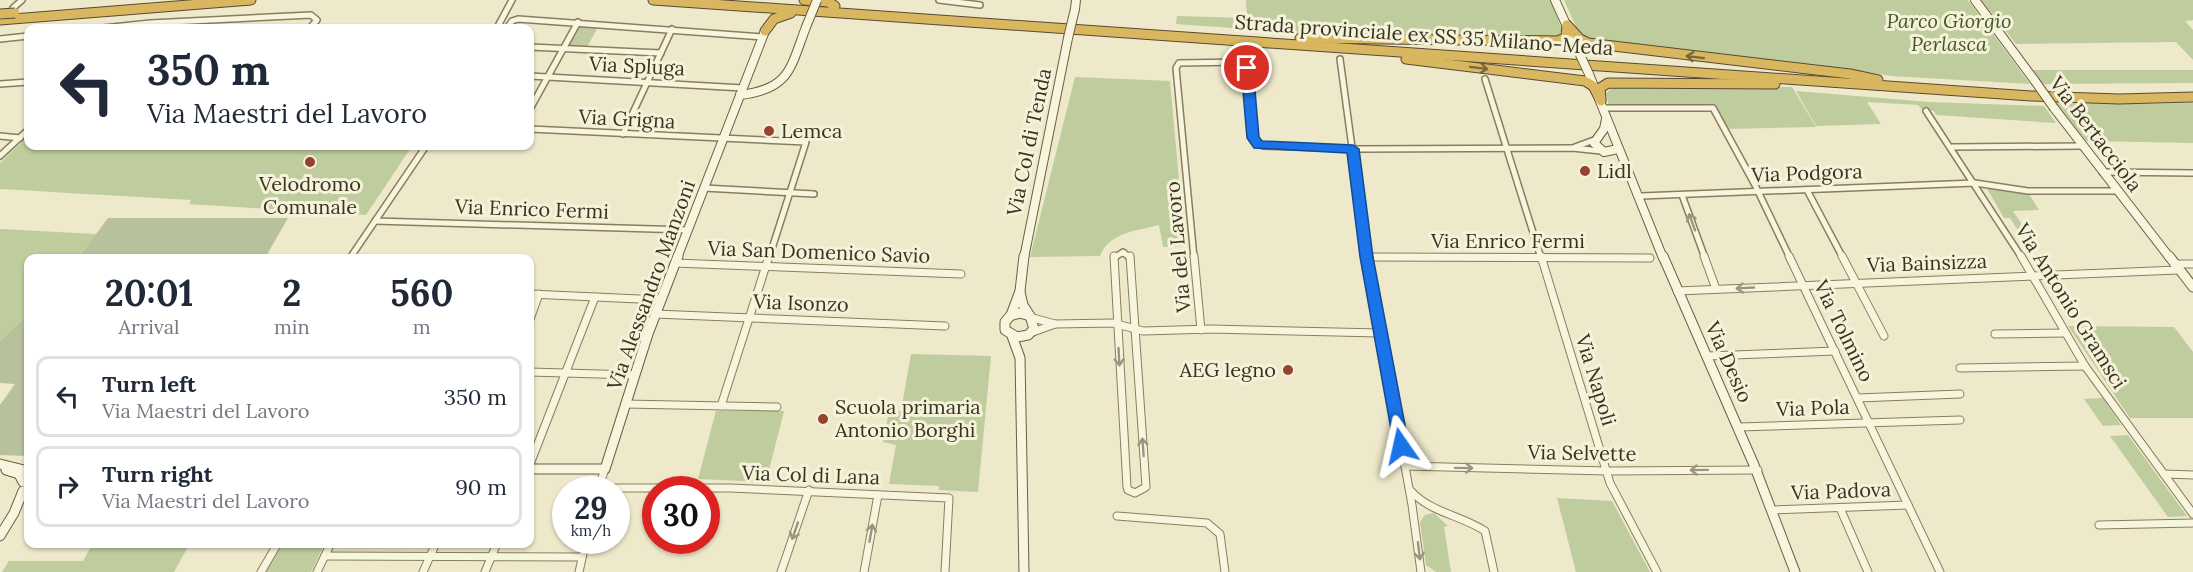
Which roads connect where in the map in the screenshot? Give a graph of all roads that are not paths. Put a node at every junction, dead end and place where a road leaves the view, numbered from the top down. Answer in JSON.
{"nodes":[{"id":1,"x":22,"y":0,"type":"edge"},
{"id":2,"x":179,"y":0,"type":"edge"},
{"id":3,"x":251,"y":0,"type":"edge"},
{"id":4,"x":653,"y":0,"type":"edge"},
{"id":5,"x":748,"y":0,"type":"edge"},
{"id":6,"x":804,"y":0,"type":"edge"},
{"id":7,"x":817,"y":0,"type":"edge"},
{"id":8,"x":939,"y":0,"type":"edge"},
{"id":9,"x":1076,"y":0,"type":"edge"},
{"id":10,"x":1555,"y":0,"type":"edge"},
{"id":11,"x":1975,"y":0,"type":"edge"},
{"id":12,"x":511,"y":1,"type":"edge"},
{"id":13,"x":723,"y":4,"type":"junction"},
{"id":14,"x":980,"y":5,"type":"dead end"},
{"id":15,"x":838,"y":9,"type":"junction"},
{"id":16,"x":14,"y":10,"type":"junction"},
{"id":17,"x":2,"y":20,"type":"edge"},
{"id":18,"x":578,"y":22,"type":"junction"},
{"id":19,"x":150,"y":23,"type":"joint"},
{"id":20,"x":141,"y":24,"type":"edge"},
{"id":21,"x":314,"y":24,"type":"edge"},
{"id":22,"x":499,"y":24,"type":"edge"},
{"id":23,"x":510,"y":24,"type":"edge"},
{"id":24,"x":1567,"y":25,"type":"junction"},
{"id":25,"x":806,"y":27,"type":"joint"},
{"id":26,"x":672,"y":29,"type":"junction"},
{"id":27,"x":765,"y":32,"type":"junction"},
{"id":28,"x":24,"y":36,"type":"edge"},
{"id":29,"x":1296,"y":38,"type":"junction"},
{"id":30,"x":0,"y":39,"type":"edge"},
{"id":31,"x":1575,"y":44,"type":"joint"},
{"id":32,"x":1317,"y":46,"type":"junction"},
{"id":33,"x":534,"y":47,"type":"edge"},
{"id":34,"x":564,"y":49,"type":"junction"},
{"id":35,"x":661,"y":53,"type":"junction"},
{"id":36,"x":1340,"y":59,"type":"dead end"},
{"id":37,"x":534,"y":76,"type":"edge"},
{"id":38,"x":547,"y":77,"type":"junction"},
{"id":39,"x":1485,"y":79,"type":"dead end"},
{"id":40,"x":1878,"y":80,"type":"junction"},
{"id":41,"x":24,"y":82,"type":"edge"},
{"id":42,"x":648,"y":82,"type":"junction"},
{"id":43,"x":1829,"y":82,"type":"junction"},
{"id":44,"x":0,"y":84,"type":"edge"},
{"id":45,"x":776,"y":87,"type":"joint"},
{"id":46,"x":2193,"y":90,"type":"edge"},
{"id":47,"x":741,"y":91,"type":"junction"},
{"id":48,"x":2193,"y":97,"type":"edge"},
{"id":49,"x":534,"y":101,"type":"edge"},
{"id":50,"x":1602,"y":104,"type":"junction"},
{"id":51,"x":1926,"y":111,"type":"dead end"},
{"id":52,"x":1606,"y":118,"type":"junction"},
{"id":53,"x":534,"y":129,"type":"edge"},
{"id":54,"x":24,"y":134,"type":"edge"},
{"id":55,"x":623,"y":134,"type":"junction"},
{"id":56,"x":0,"y":136,"type":"edge"},
{"id":57,"x":20,"y":138,"type":"junction"},
{"id":58,"x":722,"y":139,"type":"junction"},
{"id":59,"x":1596,"y":139,"type":"junction"},
{"id":60,"x":1614,"y":140,"type":"junction"},
{"id":61,"x":2082,"y":146,"type":"junction"},
{"id":62,"x":1952,"y":147,"type":"junction"},
{"id":63,"x":1572,"y":148,"type":"junction"},
{"id":64,"x":1353,"y":149,"type":"junction"},
{"id":65,"x":1617,"y":149,"type":"junction"},
{"id":66,"x":423,"y":150,"type":"edge"},
{"id":67,"x":1508,"y":150,"type":"junction"},
{"id":68,"x":1604,"y":152,"type":"junction"},
{"id":69,"x":0,"y":156,"type":"edge"},
{"id":70,"x":1628,"y":168,"type":"junction"},
{"id":71,"x":2102,"y":172,"type":"junction"},
{"id":72,"x":2193,"y":173,"type":"edge"},
{"id":73,"x":1975,"y":183,"type":"junction"},
{"id":74,"x":704,"y":188,"type":"junction"},
{"id":75,"x":1807,"y":190,"type":"junction"},
{"id":76,"x":1758,"y":191,"type":"junction"},
{"id":77,"x":2117,"y":191,"type":"junction"},
{"id":78,"x":790,"y":192,"type":"junction"},
{"id":79,"x":814,"y":194,"type":"dead end"},
{"id":80,"x":1682,"y":195,"type":"junction"},
{"id":81,"x":1641,"y":196,"type":"junction"},
{"id":82,"x":375,"y":221,"type":"junction"},
{"id":83,"x":688,"y":230,"type":"junction"},
{"id":84,"x":353,"y":254,"type":"edge"},
{"id":85,"x":1367,"y":257,"type":"junction"},
{"id":86,"x":1650,"y":258,"type":"dead end"},
{"id":87,"x":1542,"y":259,"type":"junction"},
{"id":88,"x":675,"y":263,"type":"junction"},
{"id":89,"x":2193,"y":264,"type":"edge"},
{"id":90,"x":766,"y":267,"type":"junction"},
{"id":91,"x":2176,"y":267,"type":"junction"},
{"id":92,"x":961,"y":274,"type":"dead end"},
{"id":93,"x":2031,"y":276,"type":"junction"},
{"id":94,"x":1856,"y":282,"type":"junction"},
{"id":95,"x":1803,"y":285,"type":"junction"},
{"id":96,"x":2193,"y":287,"type":"edge"},
{"id":97,"x":1716,"y":289,"type":"junction"},
{"id":98,"x":1020,"y":291,"type":"junction"},
{"id":99,"x":1677,"y":291,"type":"junction"},
{"id":100,"x":534,"y":294,"type":"edge"},
{"id":101,"x":539,"y":294,"type":"junction"},
{"id":102,"x":595,"y":297,"type":"junction"},
{"id":103,"x":661,"y":300,"type":"junction"},
{"id":104,"x":534,"y":308,"type":"edge"},
{"id":105,"x":655,"y":315,"type":"junction"},
{"id":106,"x":1011,"y":315,"type":"junction"},
{"id":107,"x":1032,"y":317,"type":"junction"},
{"id":108,"x":750,"y":318,"type":"junction"},
{"id":109,"x":1055,"y":324,"type":"junction"},
{"id":110,"x":1118,"y":324,"type":"junction"},
{"id":111,"x":945,"y":326,"type":"dead end"},
{"id":112,"x":1201,"y":330,"type":"junction"},
{"id":113,"x":1135,"y":331,"type":"junction"},
{"id":114,"x":1380,"y":333,"type":"junction"},
{"id":115,"x":2064,"y":333,"type":"junction"},
{"id":116,"x":1030,"y":334,"type":"junction"},
{"id":117,"x":1995,"y":334,"type":"dead end"},
{"id":118,"x":1012,"y":336,"type":"junction"},
{"id":119,"x":1884,"y":336,"type":"dead end"},
{"id":120,"x":1835,"y":351,"type":"junction"},
{"id":121,"x":1707,"y":356,"type":"junction"},
{"id":122,"x":1020,"y":358,"type":"junction"},
{"id":123,"x":2085,"y":366,"type":"junction"},
{"id":124,"x":1960,"y":368,"type":"dead end"},
{"id":125,"x":534,"y":372,"type":"edge"},
{"id":126,"x":566,"y":373,"type":"junction"},
{"id":127,"x":634,"y":375,"type":"junction"},
{"id":128,"x":1960,"y":394,"type":"dead end"},
{"id":129,"x":1858,"y":398,"type":"junction"},
{"id":130,"x":625,"y":404,"type":"junction"},
{"id":131,"x":721,"y":406,"type":"junction"},
{"id":132,"x":777,"y":407,"type":"dead end"},
{"id":133,"x":1960,"y":420,"type":"dead end"},
{"id":134,"x":1869,"y":423,"type":"junction"},
{"id":135,"x":1739,"y":427,"type":"junction"},
{"id":136,"x":534,"y":454,"type":"edge"},
{"id":137,"x":0,"y":464,"type":"edge"},
{"id":138,"x":1405,"y":466,"type":"junction"},
{"id":139,"x":0,"y":469,"type":"edge"},
{"id":140,"x":534,"y":469,"type":"edge"},
{"id":141,"x":605,"y":469,"type":"junction"},
{"id":142,"x":24,"y":470,"type":"edge"},
{"id":143,"x":1758,"y":470,"type":"junction"},
{"id":144,"x":1607,"y":471,"type":"junction"},
{"id":145,"x":2164,"y":474,"type":"junction"},
{"id":146,"x":2193,"y":474,"type":"edge"},
{"id":147,"x":603,"y":476,"type":"edge"},
{"id":148,"x":24,"y":485,"type":"edge"},
{"id":149,"x":630,"y":487,"type":"edge"},
{"id":150,"x":1409,"y":489,"type":"junction"},
{"id":151,"x":809,"y":490,"type":"junction"},
{"id":152,"x":24,"y":492,"type":"edge"},
{"id":153,"x":878,"y":495,"type":"junction"},
{"id":154,"x":1908,"y":505,"type":"junction"},
{"id":155,"x":1426,"y":506,"type":"junction"},
{"id":156,"x":1840,"y":508,"type":"junction"},
{"id":157,"x":1774,"y":510,"type":"junction"},
{"id":158,"x":2193,"y":514,"type":"edge"},
{"id":159,"x":1117,"y":516,"type":"dead end"},
{"id":160,"x":1414,"y":517,"type":"junction"},
{"id":161,"x":2193,"y":523,"type":"edge"},
{"id":162,"x":2099,"y":525,"type":"dead end"},
{"id":163,"x":0,"y":536,"type":"edge"},
{"id":164,"x":275,"y":548,"type":"edge"},
{"id":165,"x":329,"y":548,"type":"edge"},
{"id":166,"x":434,"y":548,"type":"edge"},
{"id":167,"x":494,"y":548,"type":"edge"},
{"id":168,"x":583,"y":554,"type":"edge"},
{"id":169,"x":430,"y":555,"type":"junction"},
{"id":170,"x":325,"y":556,"type":"junction"},
{"id":171,"x":491,"y":557,"type":"junction"},
{"id":172,"x":582,"y":557,"type":"junction"},
{"id":173,"x":261,"y":572,"type":"edge"},
{"id":174,"x":317,"y":572,"type":"edge"},
{"id":175,"x":423,"y":572,"type":"edge"},
{"id":176,"x":485,"y":572,"type":"edge"},
{"id":177,"x":579,"y":572,"type":"edge"},
{"id":178,"x":781,"y":572,"type":"edge"},
{"id":179,"x":864,"y":572,"type":"edge"},
{"id":180,"x":945,"y":572,"type":"edge"},
{"id":181,"x":1024,"y":572,"type":"edge"},
{"id":182,"x":1225,"y":572,"type":"edge"},
{"id":183,"x":1421,"y":572,"type":"edge"},
{"id":184,"x":1494,"y":572,"type":"edge"},
{"id":185,"x":1657,"y":572,"type":"edge"},
{"id":186,"x":1795,"y":572,"type":"edge"},
{"id":187,"x":1868,"y":572,"type":"edge"},
{"id":188,"x":1940,"y":572,"type":"edge"}],
"edges":[{"from":1,"to":16,"type":"street"},
{"from":2,"to":16,"type":"highway"},
{"from":3,"to":17,"type":"highway"},
{"from":4,"to":13,"type":"highway","name":"Strada provinciale ex SS 35 Milano-Meda"},
{"from":5,"to":15,"type":"highway","name":"Strada provinciale ex SS 35 Milano-Meda"},
{"from":6,"to":15,"type":"highway"},
{"from":7,"to":25,"type":"street","bridge":true},
{"from":8,"to":14,"type":"street"},
{"from":9,"to":98,"type":"street","name":"Via Col di Tenda","bridge":true},
{"from":10,"to":24,"type":"street"},
{"from":11,"to":61,"type":"street","name":"Via Bertacciola","bridge":true},
{"from":12,"to":22,"type":"street"},
{"from":13,"to":15,"type":"highway","name":"Strada provinciale ex SS 35 Milano-Meda"},
{"from":13,"to":27,"type":"highway"},
{"from":15,"to":27,"type":"highway"},
{"from":15,"to":29,"type":"highway","name":"Strada provinciale ex SS 35 Milano-Meda"},
{"from":15,"to":32,"type":"highway","name":"Strada provinciale ex SS 35 Milano-Meda"},
{"from":16,"to":17,"type":"highway","bridge":true},
{"from":18,"to":23,"type":"street"},
{"from":18,"to":26,"type":"street"},
{"from":18,"to":34,"type":"street"},
{"from":19,"to":20,"type":"street"},
{"from":19,"to":21,"type":"street"},
{"from":24,"to":29,"type":"highway"},
{"from":24,"to":31,"type":"main road"},
{"from":40,"to":24,"type":"highway","one_way":true},
{"from":25,"to":45,"type":"main road"},
{"from":26,"to":27,"type":"street"},
{"from":26,"to":35,"type":"street"},
{"from":27,"to":47,"type":"street","name":"Via Alessandro Manzoni"},
{"from":28,"to":30,"type":"street"},
{"from":29,"to":40,"type":"highway","name":"Strada provinciale ex SS 35 Milano-Meda"},
{"from":31,"to":50,"type":"street","bridge":true},
{"from":32,"to":43,"type":"highway","name":"Strada provinciale ex SS 35 Milano-Meda"},
{"from":32,"to":50,"type":"highway","one_way":true},
{"from":33,"to":34,"type":"street"},
{"from":34,"to":35,"type":"street"},
{"from":34,"to":38,"type":"street"},
{"from":35,"to":42,"type":"street"},
{"from":36,"to":64,"type":"street"},
{"from":37,"to":38,"type":"street","name":"Via Spluga"},
{"from":38,"to":42,"type":"street","name":"Via Spluga"},
{"from":38,"to":49,"type":"street"},
{"from":39,"to":67,"type":"street","name":"Via Napoli"},
{"from":40,"to":46,"type":"highway","name":"Strada provinciale ex SS 35 Milano-Meda"},
{"from":41,"to":44,"type":"street"},
{"from":42,"to":47,"type":"street","name":"Via Spluga"},
{"from":42,"to":55,"type":"street"},
{"from":43,"to":48,"type":"highway","name":"Strada provinciale ex SS 35 Milano-Meda"},
{"from":43,"to":50,"type":"highway"},
{"from":45,"to":47,"type":"street"},
{"from":47,"to":58,"type":"street","name":"Via Alessandro Manzoni"},
{"from":50,"to":52,"type":"street"},
{"from":50,"to":76,"type":"street","name":"Via Tolmino"},
{"from":51,"to":62,"type":"street","name":"Via Antonio Gramsci"},
{"from":52,"to":59,"type":"street"},
{"from":52,"to":60,"type":"street"},
{"from":53,"to":55,"type":"street","name":"Via Grigna"},
{"from":54,"to":57,"type":"street"},
{"from":55,"to":58,"type":"street","name":"Via Grigna"},
{"from":56,"to":57,"type":"street"},
{"from":57,"to":69,"type":"street"},
{"from":58,"to":74,"type":"street","name":"Via Alessandro Manzoni"},
{"from":58,"to":78,"type":"street","name":"Via Grigna"},
{"from":59,"to":60,"type":"street"},
{"from":59,"to":63,"type":"street"},
{"from":59,"to":68,"type":"street","name":"Via Desio"},
{"from":60,"to":65,"type":"main road"},
{"from":61,"to":62,"type":"street"},
{"from":61,"to":71,"type":"street","name":"Via Bertacciola"},
{"from":62,"to":73,"type":"street","name":"Via Antonio Gramsci"},
{"from":63,"to":67,"type":"street"},
{"from":63,"to":68,"type":"street"},
{"from":64,"to":67,"type":"street"},
{"from":64,"to":85,"type":"street"},
{"from":64,"to":112,"type":"street","name":"Via del Lavoro"},
{"from":65,"to":68,"type":"street"},
{"from":65,"to":70,"type":"street","name":"Via Desio"},
{"from":66,"to":82,"type":"street"},
{"from":67,"to":87,"type":"street","name":"Via Napoli"},
{"from":68,"to":70,"type":"street","name":"Via Desio"},
{"from":70,"to":81,"type":"street","name":"Via Desio"},
{"from":71,"to":72,"type":"street"},
{"from":71,"to":77,"type":"street","name":"Via Bertacciola"},
{"from":73,"to":75,"type":"street","name":"Via Podgora"},
{"from":73,"to":77,"type":"street","name":"Via Podgora"},
{"from":73,"to":93,"type":"street","name":"Via Antonio Gramsci"},
{"from":74,"to":78,"type":"street"},
{"from":74,"to":83,"type":"street","name":"Via Alessandro Manzoni"},
{"from":75,"to":76,"type":"street","name":"Via Podgora"},
{"from":75,"to":94,"type":"street"},
{"from":76,"to":80,"type":"street","name":"Via Podgora"},
{"from":76,"to":95,"type":"street","name":"Via Tolmino"},
{"from":77,"to":91,"type":"street","name":"Via Bertacciola"},
{"from":78,"to":79,"type":"street"},
{"from":78,"to":90,"type":"street"},
{"from":80,"to":81,"type":"street","name":"Via Podgora"},
{"from":97,"to":80,"type":"street","one_way":true},
{"from":81,"to":99,"type":"street","name":"Via Desio"},
{"from":82,"to":83,"type":"street","name":"Via Enrico Fermi"},
{"from":82,"to":84,"type":"street"},
{"from":83,"to":88,"type":"street","name":"Via Alessandro Manzoni"},
{"from":85,"to":87,"type":"street","name":"Via Enrico Fermi"},
{"from":85,"to":114,"type":"street"},
{"from":86,"to":87,"type":"street","name":"Via Enrico Fermi"},
{"from":87,"to":144,"type":"street","name":"Via Napoli"},
{"from":88,"to":90,"type":"street","name":"Via San Domenico Savio"},
{"from":88,"to":103,"type":"street","name":"Via Alessandro Manzoni"},
{"from":89,"to":91,"type":"street","name":"Via Bainsizza"},
{"from":90,"to":92,"type":"street","name":"Via San Domenico Savio"},
{"from":90,"to":108,"type":"street"},
{"from":91,"to":93,"type":"street","name":"Via Bainsizza"},
{"from":91,"to":96,"type":"street","name":"Via Bertacciola"},
{"from":93,"to":94,"type":"street","name":"Via Bainsizza"},
{"from":93,"to":115,"type":"street","name":"Via Antonio Gramsci"},
{"from":94,"to":95,"type":"street","name":"Via Bainsizza"},
{"from":94,"to":119,"type":"street"},
{"from":95,"to":97,"type":"street","name":"Via Bainsizza","one_way":true},
{"from":95,"to":120,"type":"street","name":"Via Tolmino"},
{"from":97,"to":99,"type":"street","name":"Via Bainsizza"},
{"from":98,"to":106,"type":"street","name":"Via Col di Tenda"},
{"from":98,"to":107,"type":"street"},
{"from":99,"to":121,"type":"street","name":"Via Desio"},
{"from":100,"to":101,"type":"street"},
{"from":101,"to":102,"type":"street"},
{"from":101,"to":104,"type":"street"},
{"from":102,"to":103,"type":"street"},
{"from":102,"to":126,"type":"street"},
{"from":103,"to":105,"type":"street","name":"Via Alessandro Manzoni"},
{"from":105,"to":108,"type":"street","name":"Via Isonzo"},
{"from":105,"to":127,"type":"street","name":"Via Alessandro Manzoni"},
{"from":106,"to":107,"type":"street"},
{"from":106,"to":118,"type":"street","name":"Via Col di Tenda"},
{"from":107,"to":109,"type":"street"},
{"from":107,"to":116,"type":"street","name":"Via Col di Tenda"},
{"from":108,"to":111,"type":"street","name":"Via Isonzo"},
{"from":108,"to":131,"type":"street"},
{"from":109,"to":110,"type":"street"},
{"from":109,"to":116,"type":"street"},
{"from":110,"to":113,"type":"street"},
{"from":110,"to":113,"type":"street"},
{"from":110,"to":113,"type":"street","one_way":true},
{"from":112,"to":113,"type":"street"},
{"from":112,"to":114,"type":"street","name":"Via del Lavoro"},
{"from":114,"to":138,"type":"street"},
{"from":115,"to":117,"type":"street"},
{"from":115,"to":123,"type":"street","name":"Via Antonio Gramsci"},
{"from":116,"to":118,"type":"street"},
{"from":116,"to":122,"type":"street","name":"Via Col di Tenda"},
{"from":118,"to":122,"type":"street","name":"Via Col di Tenda"},
{"from":120,"to":121,"type":"street"},
{"from":120,"to":129,"type":"street","name":"Via Tolmino"},
{"from":121,"to":135,"type":"street","name":"Via Desio"},
{"from":122,"to":181,"type":"street","name":"Via Col di Tenda"},
{"from":123,"to":124,"type":"street"},
{"from":123,"to":145,"type":"street","name":"Via Antonio Gramsci"},
{"from":125,"to":126,"type":"street"},
{"from":126,"to":127,"type":"street"},
{"from":126,"to":136,"type":"street"},
{"from":127,"to":130,"type":"street","name":"Via Alessandro Manzoni"},
{"from":128,"to":129,"type":"street"},
{"from":129,"to":134,"type":"street","name":"Via Tolmino"},
{"from":130,"to":131,"type":"street"},
{"from":130,"to":141,"type":"street","name":"Via Alessandro Manzoni"},
{"from":131,"to":132,"type":"street"},
{"from":133,"to":134,"type":"street","name":"Via Pola"},
{"from":134,"to":135,"type":"street","name":"Via Pola"},
{"from":134,"to":154,"type":"street","name":"Via Tolmino"},
{"from":135,"to":143,"type":"street","name":"Via Desio"},
{"from":137,"to":142,"type":"street"},
{"from":138,"to":144,"type":"street","name":"Via Selvette","one_way":true},
{"from":138,"to":150,"type":"street"},
{"from":139,"to":148,"type":"street"},
{"from":140,"to":141,"type":"street"},
{"from":141,"to":147,"type":"street","name":"Via Alessandro Manzoni"},
{"from":143,"to":144,"type":"street","name":"Via Selvette","one_way":true},
{"from":143,"to":157,"type":"street","name":"Via Desio"},
{"from":144,"to":185,"type":"street","name":"Via Napoli"},
{"from":145,"to":146,"type":"street"},
{"from":145,"to":158,"type":"street","name":"Via Antonio Gramsci"},
{"from":149,"to":151,"type":"street","name":"Via Col di Lana"},
{"from":150,"to":155,"type":"street"},
{"from":150,"to":160,"type":"street"},
{"from":151,"to":153,"type":"street","name":"Via Col di Lana"},
{"from":151,"to":178,"type":"street","one_way":true},
{"from":152,"to":163,"type":"street"},
{"from":179,"to":153,"type":"street","one_way":true},
{"from":153,"to":180,"type":"street","name":"Via Col di Lana"},
{"from":154,"to":156,"type":"street","name":"Via Padova"},
{"from":154,"to":188,"type":"street","name":"Via Tolmino"},
{"from":155,"to":160,"type":"street"},
{"from":155,"to":184,"type":"street"},
{"from":156,"to":157,"type":"street","name":"Via Padova"},
{"from":156,"to":187,"type":"street"},
{"from":157,"to":186,"type":"street","name":"Via Desio"},
{"from":159,"to":182,"type":"street"},
{"from":160,"to":183,"type":"street","one_way":true},
{"from":161,"to":162,"type":"street"},
{"from":164,"to":173,"type":"street"},
{"from":165,"to":170,"type":"street"},
{"from":166,"to":169,"type":"street"},
{"from":167,"to":171,"type":"street"},
{"from":168,"to":172,"type":"street"},
{"from":169,"to":170,"type":"street"},
{"from":169,"to":171,"type":"street"},
{"from":169,"to":175,"type":"street"},
{"from":170,"to":174,"type":"street"},
{"from":171,"to":172,"type":"street"},
{"from":171,"to":176,"type":"street"},
{"from":172,"to":177,"type":"street"}]}
